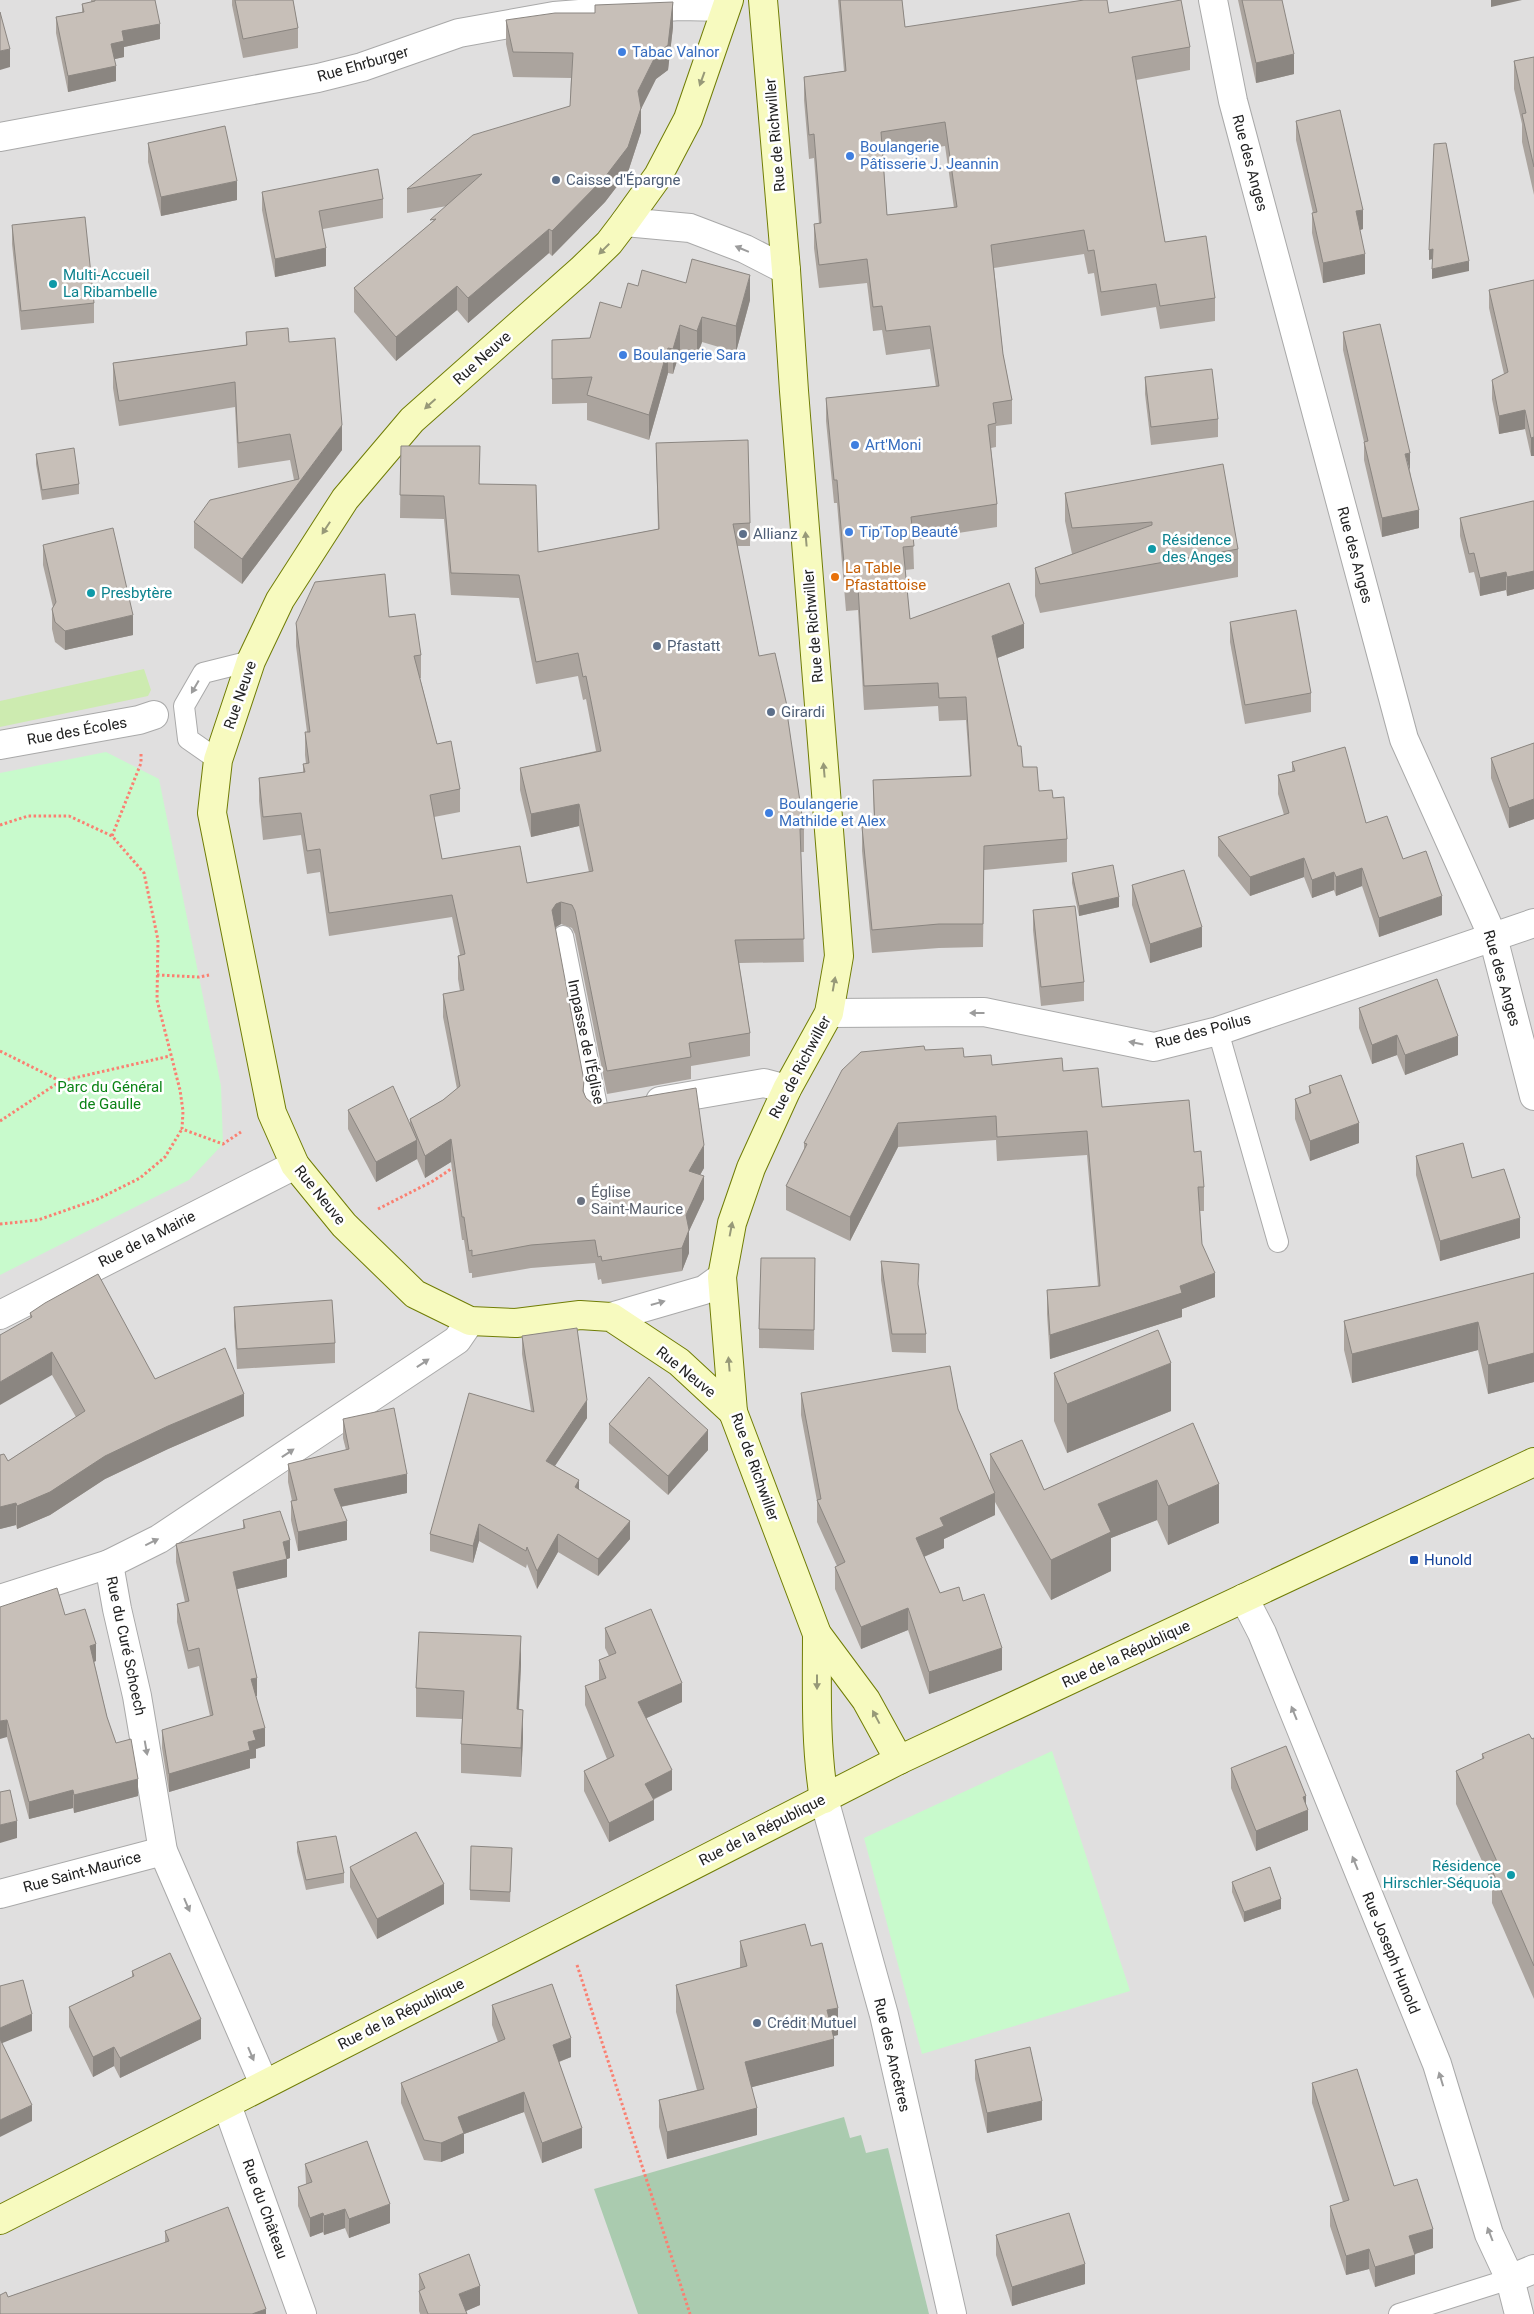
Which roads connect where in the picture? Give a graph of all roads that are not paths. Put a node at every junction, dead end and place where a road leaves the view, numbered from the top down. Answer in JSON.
{"nodes":[{"id":1,"x":763,"y":0,"type":"edge"},
{"id":2,"x":1213,"y":0,"type":"edge"},
{"id":3,"x":728,"y":4,"type":"edge"},
{"id":4,"x":0,"y":137,"type":"edge"},
{"id":5,"x":625,"y":222,"type":"junction"},
{"id":6,"x":786,"y":270,"type":"junction"},
{"id":7,"x":251,"y":662,"type":"junction"},
{"id":8,"x":147,"y":718,"type":"road end"},
{"id":9,"x":0,"y":745,"type":"edge"},
{"id":10,"x":218,"y":760,"type":"junction"},
{"id":11,"x":1534,"y":923,"type":"edge"},
{"id":12,"x":563,"y":936,"type":"dead end"},
{"id":13,"x":1493,"y":937,"type":"junction"},
{"id":14,"x":830,"y":1013,"type":"junction"},
{"id":15,"x":1218,"y":1030,"type":"junction"},
{"id":16,"x":786,"y":1089,"type":"junction"},
{"id":17,"x":1534,"y":1096,"type":"edge"},
{"id":18,"x":598,"y":1111,"type":"joint"},
{"id":19,"x":295,"y":1165,"type":"junction"},
{"id":20,"x":1278,"y":1242,"type":"dead end"},
{"id":21,"x":722,"y":1277,"type":"junction"},
{"id":22,"x":0,"y":1315,"type":"edge"},
{"id":23,"x":611,"y":1316,"type":"junction"},
{"id":24,"x":470,"y":1320,"type":"junction"},
{"id":25,"x":733,"y":1412,"type":"junction"},
{"id":26,"x":1534,"y":1462,"type":"edge"},
{"id":27,"x":108,"y":1564,"type":"junction"},
{"id":28,"x":1244,"y":1598,"type":"junction"},
{"id":29,"x":0,"y":1599,"type":"edge"},
{"id":30,"x":817,"y":1634,"type":"junction"},
{"id":31,"x":899,"y":1760,"type":"junction"},
{"id":32,"x":824,"y":1799,"type":"junction"},
{"id":33,"x":163,"y":1851,"type":"junction"},
{"id":34,"x":0,"y":1894,"type":"edge"},
{"id":35,"x":264,"y":2084,"type":"junction"},
{"id":36,"x":227,"y":2105,"type":"junction"},
{"id":37,"x":0,"y":2220,"type":"edge"},
{"id":38,"x":1522,"y":2274,"type":"edge"},
{"id":39,"x":302,"y":2314,"type":"edge"},
{"id":40,"x":952,"y":2314,"type":"edge"},
{"id":41,"x":1399,"y":2314,"type":"edge"},
{"id":42,"x":1519,"y":2314,"type":"edge"}],
"edges":[{"from":1,"to":6,"type":"main road","name":"Rue de Richwiller"},
{"from":2,"to":13,"type":"street","name":"Rue des Anges"},
{"from":3,"to":4,"type":"street","name":"Rue Ehrburger"},
{"from":3,"to":5,"type":"main road","name":"Rue Neuve","one_way":true},
{"from":6,"to":5,"type":"street","one_way":true},
{"from":5,"to":7,"type":"main road","name":"Rue Neuve","one_way":true},
{"from":14,"to":6,"type":"main road","name":"Rue de Richwiller","one_way":true},
{"from":7,"to":10,"type":"main road","name":"Rue Neuve"},
{"from":7,"to":10,"type":"lane","one_way":true},
{"from":8,"to":9,"type":"street","name":"Rue des Écoles"},
{"from":10,"to":19,"type":"main road","name":"Rue Neuve"},
{"from":11,"to":13,"type":"street","name":"Rue des Poilus"},
{"from":12,"to":18,"type":"lane","name":"Impasse de l'Église"},
{"from":13,"to":15,"type":"street","name":"Rue des Poilus"},
{"from":13,"to":17,"type":"street","name":"Rue des Anges"},
{"from":15,"to":14,"type":"street","name":"Rue des Poilus","one_way":true},
{"from":14,"to":16,"type":"main road","name":"Rue de Richwiller"},
{"from":15,"to":20,"type":"lane"},
{"from":16,"to":18,"type":"street","name":"Impasse de l'Église"},
{"from":21,"to":16,"type":"main road","name":"Rue de Richwiller","one_way":true},
{"from":19,"to":22,"type":"street","name":"Rue de la Mairie"},
{"from":19,"to":24,"type":"main road","name":"Rue Neuve"},
{"from":23,"to":21,"type":"street","name":"Rue Neuve","one_way":true},
{"from":25,"to":21,"type":"main road","name":"Rue de Richwiller","one_way":true},
{"from":23,"to":24,"type":"main road","name":"Rue Neuve"},
{"from":23,"to":25,"type":"main road","name":"Rue Neuve"},
{"from":27,"to":24,"type":"street","name":"Rue du Curé Schoech","one_way":true},
{"from":25,"to":30,"type":"main road","name":"Rue de Richwiller"},
{"from":26,"to":28,"type":"main road","name":"Rue de la République"},
{"from":27,"to":29,"type":"street"},
{"from":27,"to":33,"type":"street","name":"Rue du Curé Schoech","one_way":true},
{"from":28,"to":31,"type":"main road","name":"Rue de la République"},
{"from":38,"to":28,"type":"street","name":"Rue Joseph Hunold","one_way":true},
{"from":31,"to":30,"type":"main road","name":"Rue de Richwiller","one_way":true},
{"from":30,"to":32,"type":"main road","name":"Rue de Richwiller","one_way":true},
{"from":31,"to":32,"type":"main road","name":"Rue de la République"},
{"from":32,"to":35,"type":"main road","name":"Rue de la République"},
{"from":32,"to":40,"type":"street","name":"Rue des Ancêtres"},
{"from":33,"to":34,"type":"street","name":"Rue Saint-Maurice"},
{"from":33,"to":35,"type":"street","name":"Rue du Curé Schoech","one_way":true},
{"from":35,"to":36,"type":"main road","name":"Rue de la République"},
{"from":36,"to":37,"type":"main road","name":"Rue de la République"},
{"from":36,"to":39,"type":"street","name":"Rue du Château"},
{"from":38,"to":41,"type":"lane"},
{"from":38,"to":42,"type":"street","name":"Rue Joseph Hunold"}]}
